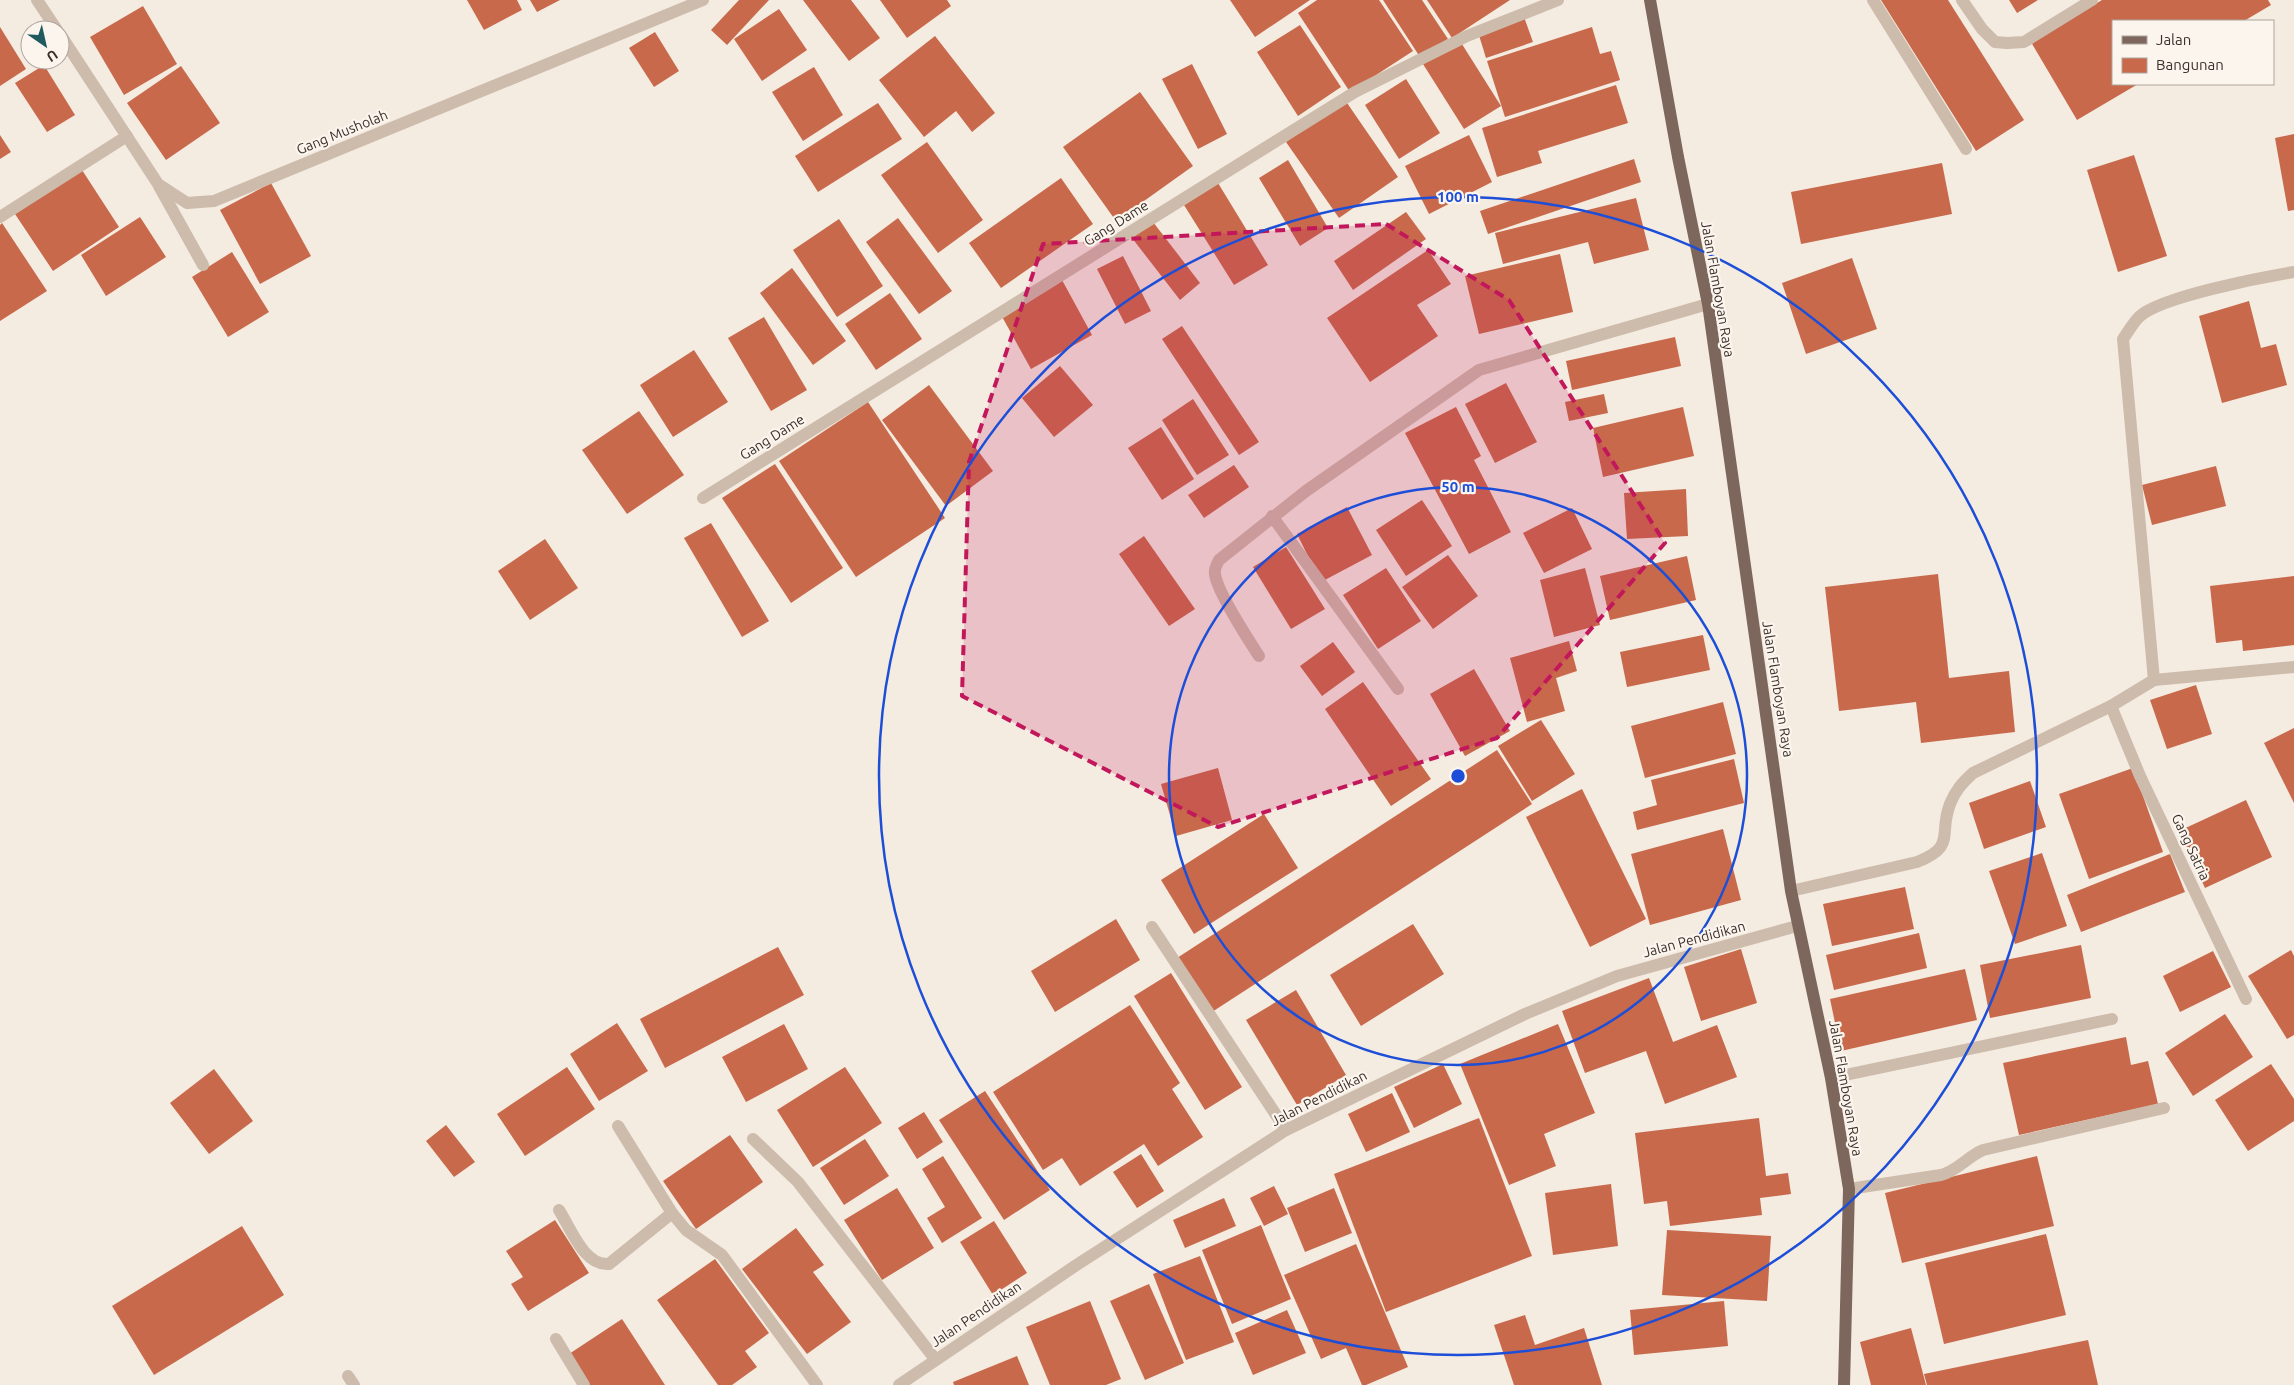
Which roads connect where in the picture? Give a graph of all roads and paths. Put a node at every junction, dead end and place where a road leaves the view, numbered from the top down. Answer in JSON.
{"nodes":[{"id":1,"x":37,"y":0,"type":"edge"},
{"id":2,"x":703,"y":0,"type":"edge"},
{"id":3,"x":1558,"y":0,"type":"edge"},
{"id":4,"x":1650,"y":0,"type":"edge"},
{"id":5,"x":1873,"y":0,"type":"edge"},
{"id":6,"x":1962,"y":0,"type":"edge"},
{"id":7,"x":2092,"y":0,"type":"edge"},
{"id":8,"x":50,"y":20,"type":"edge"},
{"id":9,"x":70,"y":49,"type":"edge"},
{"id":10,"x":127,"y":136,"type":"junction"},
{"id":11,"x":1966,"y":149,"type":"dead end"},
{"id":12,"x":158,"y":184,"type":"junction"},
{"id":13,"x":0,"y":217,"type":"edge"},
{"id":14,"x":203,"y":265,"type":"dead end"},
{"id":15,"x":2294,"y":272,"type":"edge"},
{"id":16,"x":1708,"y":304,"type":"junction"},
{"id":17,"x":703,"y":498,"type":"dead end"},
{"id":18,"x":1272,"y":516,"type":"junction"},
{"id":19,"x":1259,"y":656,"type":"dead end"},
{"id":20,"x":2294,"y":667,"type":"edge"},
{"id":21,"x":2154,"y":680,"type":"junction"},
{"id":22,"x":1398,"y":689,"type":"dead end"},
{"id":23,"x":2112,"y":706,"type":"junction"},
{"id":24,"x":1791,"y":891,"type":"junction"},
{"id":25,"x":1797,"y":926,"type":"junction"},
{"id":26,"x":1152,"y":927,"type":"dead end"},
{"id":27,"x":2246,"y":999,"type":"dead end"},
{"id":28,"x":2112,"y":1019,"type":"dead end"},
{"id":29,"x":1831,"y":1078,"type":"junction"},
{"id":30,"x":2164,"y":1108,"type":"dead end"},
{"id":31,"x":618,"y":1126,"type":"dead end"},
{"id":32,"x":1286,"y":1130,"type":"junction"},
{"id":33,"x":753,"y":1138,"type":"dead end"},
{"id":34,"x":1849,"y":1189,"type":"junction"},
{"id":35,"x":559,"y":1210,"type":"dead end"},
{"id":36,"x":672,"y":1213,"type":"junction"},
{"id":37,"x":556,"y":1340,"type":"dead end"},
{"id":38,"x":935,"y":1359,"type":"junction"},
{"id":39,"x":584,"y":1385,"type":"edge"},
{"id":40,"x":817,"y":1385,"type":"edge"},
{"id":41,"x":899,"y":1385,"type":"edge"},
{"id":42,"x":1844,"y":1385,"type":"edge"}],
"edges":[{"from":1,"to":8,"type":"street"},
{"from":2,"to":12,"type":"street","name":"Gang Musholah"},
{"from":3,"to":17,"type":"street","name":"Gang Dame"},
{"from":4,"to":16,"type":"main road","name":"Jalan Flamboyan Raya"},
{"from":5,"to":11,"type":"street"},
{"from":6,"to":7,"type":"street"},
{"from":9,"to":10,"type":"street","name":"Gang Musholah"},
{"from":10,"to":12,"type":"street","name":"Gang Musholah"},
{"from":10,"to":13,"type":"street"},
{"from":12,"to":14,"type":"street"},
{"from":15,"to":21,"type":"street"},
{"from":16,"to":18,"type":"street"},
{"from":16,"to":24,"type":"main road","name":"Jalan Flamboyan Raya"},
{"from":18,"to":19,"type":"street"},
{"from":18,"to":22,"type":"street"},
{"from":20,"to":21,"type":"street"},
{"from":21,"to":23,"type":"street"},
{"from":23,"to":24,"type":"street"},
{"from":23,"to":27,"type":"street","name":"Gang Satria"},
{"from":24,"to":25,"type":"main road","name":"Jalan Flamboyan Raya"},
{"from":25,"to":29,"type":"main road","name":"Jalan Flamboyan Raya"},
{"from":25,"to":32,"type":"street","name":"Jalan Pendidikan"},
{"from":26,"to":32,"type":"street"},
{"from":28,"to":29,"type":"street"},
{"from":29,"to":34,"type":"main road","name":"Jalan Flamboyan Raya"},
{"from":30,"to":34,"type":"street"},
{"from":31,"to":36,"type":"street"},
{"from":32,"to":38,"type":"street","name":"Jalan Pendidikan"},
{"from":33,"to":38,"type":"street"},
{"from":34,"to":42,"type":"main road","name":"Jalan Flamboyan Raya"},
{"from":35,"to":36,"type":"street"},
{"from":36,"to":40,"type":"street"},
{"from":37,"to":39,"type":"street"},
{"from":38,"to":41,"type":"street","name":"Jalan Pendidikan"}]}
